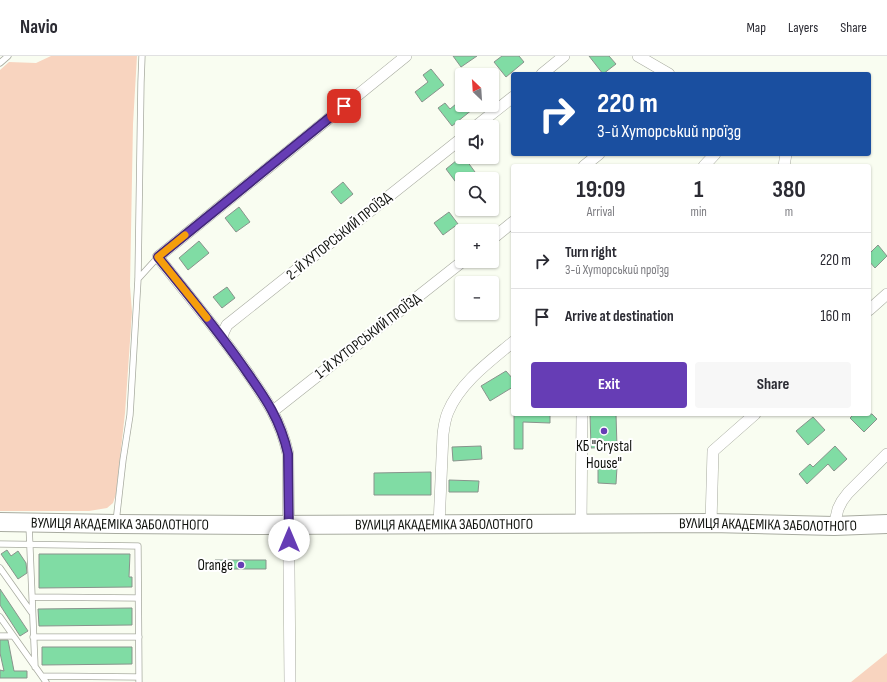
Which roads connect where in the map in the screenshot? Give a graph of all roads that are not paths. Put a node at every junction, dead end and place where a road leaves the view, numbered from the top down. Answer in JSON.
{"nodes":[{"id":1,"x":8,"y":56,"type":"edge"},
{"id":2,"x":142,"y":56,"type":"edge"},
{"id":3,"x":406,"y":56,"type":"edge"},
{"id":4,"x":564,"y":56,"type":"edge"},
{"id":5,"x":638,"y":56,"type":"edge"},
{"id":6,"x":0,"y":63,"type":"edge"},
{"id":7,"x":544,"y":72,"type":"edge"},
{"id":8,"x":666,"y":72,"type":"edge"},
{"id":9,"x":511,"y":99,"type":"edge"},
{"id":10,"x":484,"y":120,"type":"edge"},
{"id":11,"x":455,"y":144,"type":"edge"},
{"id":12,"x":596,"y":156,"type":"edge"},
{"id":13,"x":713,"y":156,"type":"edge"},
{"id":14,"x":586,"y":164,"type":"edge"},
{"id":15,"x":706,"y":164,"type":"edge"},
{"id":16,"x":511,"y":224,"type":"edge"},
{"id":17,"x":499,"y":233,"type":"edge"},
{"id":18,"x":158,"y":257,"type":"junction"},
{"id":19,"x":455,"y":268,"type":"edge"},
{"id":20,"x":138,"y":279,"type":"junction"},
{"id":21,"x":887,"y":294,"type":"edge"},
{"id":22,"x":871,"y":308,"type":"edge"},
{"id":23,"x":222,"y":337,"type":"junction"},
{"id":24,"x":511,"y":344,"type":"edge"},
{"id":25,"x":273,"y":411,"type":"junction"},
{"id":26,"x":582,"y":416,"type":"edge"},
{"id":27,"x":753,"y":416,"type":"edge"},
{"id":28,"x":887,"y":454,"type":"edge"},
{"id":29,"x":0,"y":522,"type":"edge"},
{"id":30,"x":29,"y":522,"type":"junction"},
{"id":31,"x":116,"y":524,"type":"junction"},
{"id":32,"x":289,"y":524,"type":"junction"},
{"id":33,"x":580,"y":524,"type":"junction"},
{"id":34,"x":712,"y":524,"type":"junction"},
{"id":35,"x":887,"y":524,"type":"edge"},
{"id":36,"x":439,"y":525,"type":"junction"},
{"id":37,"x":834,"y":526,"type":"junction"},
{"id":38,"x":0,"y":544,"type":"edge"},
{"id":39,"x":30,"y":545,"type":"junction"},
{"id":40,"x":0,"y":568,"type":"edge"},
{"id":41,"x":32,"y":597,"type":"junction"},
{"id":42,"x":138,"y":598,"type":"junction"},
{"id":43,"x":32,"y":613,"type":"junction"},
{"id":44,"x":0,"y":617,"type":"edge"},
{"id":45,"x":0,"y":636,"type":"edge"},
{"id":46,"x":13,"y":636,"type":"junction"},
{"id":47,"x":33,"y":637,"type":"junction"},
{"id":48,"x":139,"y":637,"type":"junction"},
{"id":49,"x":35,"y":667,"type":"junction"},
{"id":50,"x":42,"y":676,"type":"junction"},
{"id":51,"x":139,"y":680,"type":"edge"},
{"id":52,"x":46,"y":682,"type":"edge"},
{"id":53,"x":290,"y":682,"type":"edge"}],
"edges":[{"from":1,"to":6,"type":"lane"},
{"from":2,"to":20,"type":"lane"},
{"from":3,"to":18,"type":"street"},
{"from":4,"to":7,"type":"street"},
{"from":5,"to":8,"type":"street"},
{"from":9,"to":10,"type":"street"},
{"from":11,"to":23,"type":"street","name":"2-Й ХУТОРСЬКИЙ ПРОЇЗД"},
{"from":12,"to":14,"type":"street"},
{"from":13,"to":15,"type":"street"},
{"from":16,"to":17,"type":"street"},
{"from":18,"to":20,"type":"lane"},
{"from":18,"to":23,"type":"street"},
{"from":19,"to":25,"type":"street","name":"1-Й ХУТОРСЬКИЙ ПРОЇЗД"},
{"from":20,"to":31,"type":"lane"},
{"from":21,"to":22,"type":"street"},
{"from":23,"to":25,"type":"street"},
{"from":24,"to":36,"type":"street"},
{"from":25,"to":32,"type":"street"},
{"from":26,"to":33,"type":"street"},
{"from":27,"to":34,"type":"street"},
{"from":28,"to":37,"type":"street"},
{"from":29,"to":30,"type":"main road","name":"ВУЛИЦЯ АКАДЕМІКА ЗАБОЛОТНОГО"},
{"from":30,"to":31,"type":"main road","name":"ВУЛИЦЯ АКАДЕМІКА ЗАБОЛОТНОГО"},
{"from":30,"to":39,"type":"lane"},
{"from":31,"to":32,"type":"main road","name":"ВУЛИЦЯ АКАДЕМІКА ЗАБОЛОТНОГО"},
{"from":32,"to":36,"type":"main road","name":"ВУЛИЦЯ АКАДЕМІКА ЗАБОЛОТНОГО"},
{"from":32,"to":53,"type":"street"},
{"from":33,"to":34,"type":"main road","name":"ВУЛИЦЯ АКАДЕМІКА ЗАБОЛОТНОГО"},
{"from":33,"to":36,"type":"main road","name":"ВУЛИЦЯ АКАДЕМІКА ЗАБОЛОТНОГО"},
{"from":34,"to":37,"type":"main road","name":"ВУЛИЦЯ АКАДЕМІКА ЗАБОЛОТНОГО"},
{"from":35,"to":37,"type":"main road","name":"ВУЛИЦЯ АКАДЕМІКА ЗАБОЛОТНОГО"},
{"from":38,"to":39,"type":"lane"},
{"from":39,"to":41,"type":"lane"},
{"from":39,"to":42,"type":"lane"},
{"from":40,"to":43,"type":"lane"},
{"from":41,"to":42,"type":"lane"},
{"from":41,"to":43,"type":"lane"},
{"from":42,"to":48,"type":"lane"},
{"from":43,"to":47,"type":"lane"},
{"from":44,"to":46,"type":"lane"},
{"from":45,"to":46,"type":"lane"},
{"from":46,"to":49,"type":"lane"},
{"from":47,"to":48,"type":"lane"},
{"from":47,"to":49,"type":"lane"},
{"from":48,"to":51,"type":"lane"},
{"from":49,"to":50,"type":"lane"},
{"from":50,"to":51,"type":"lane"},
{"from":50,"to":52,"type":"lane"}]}
